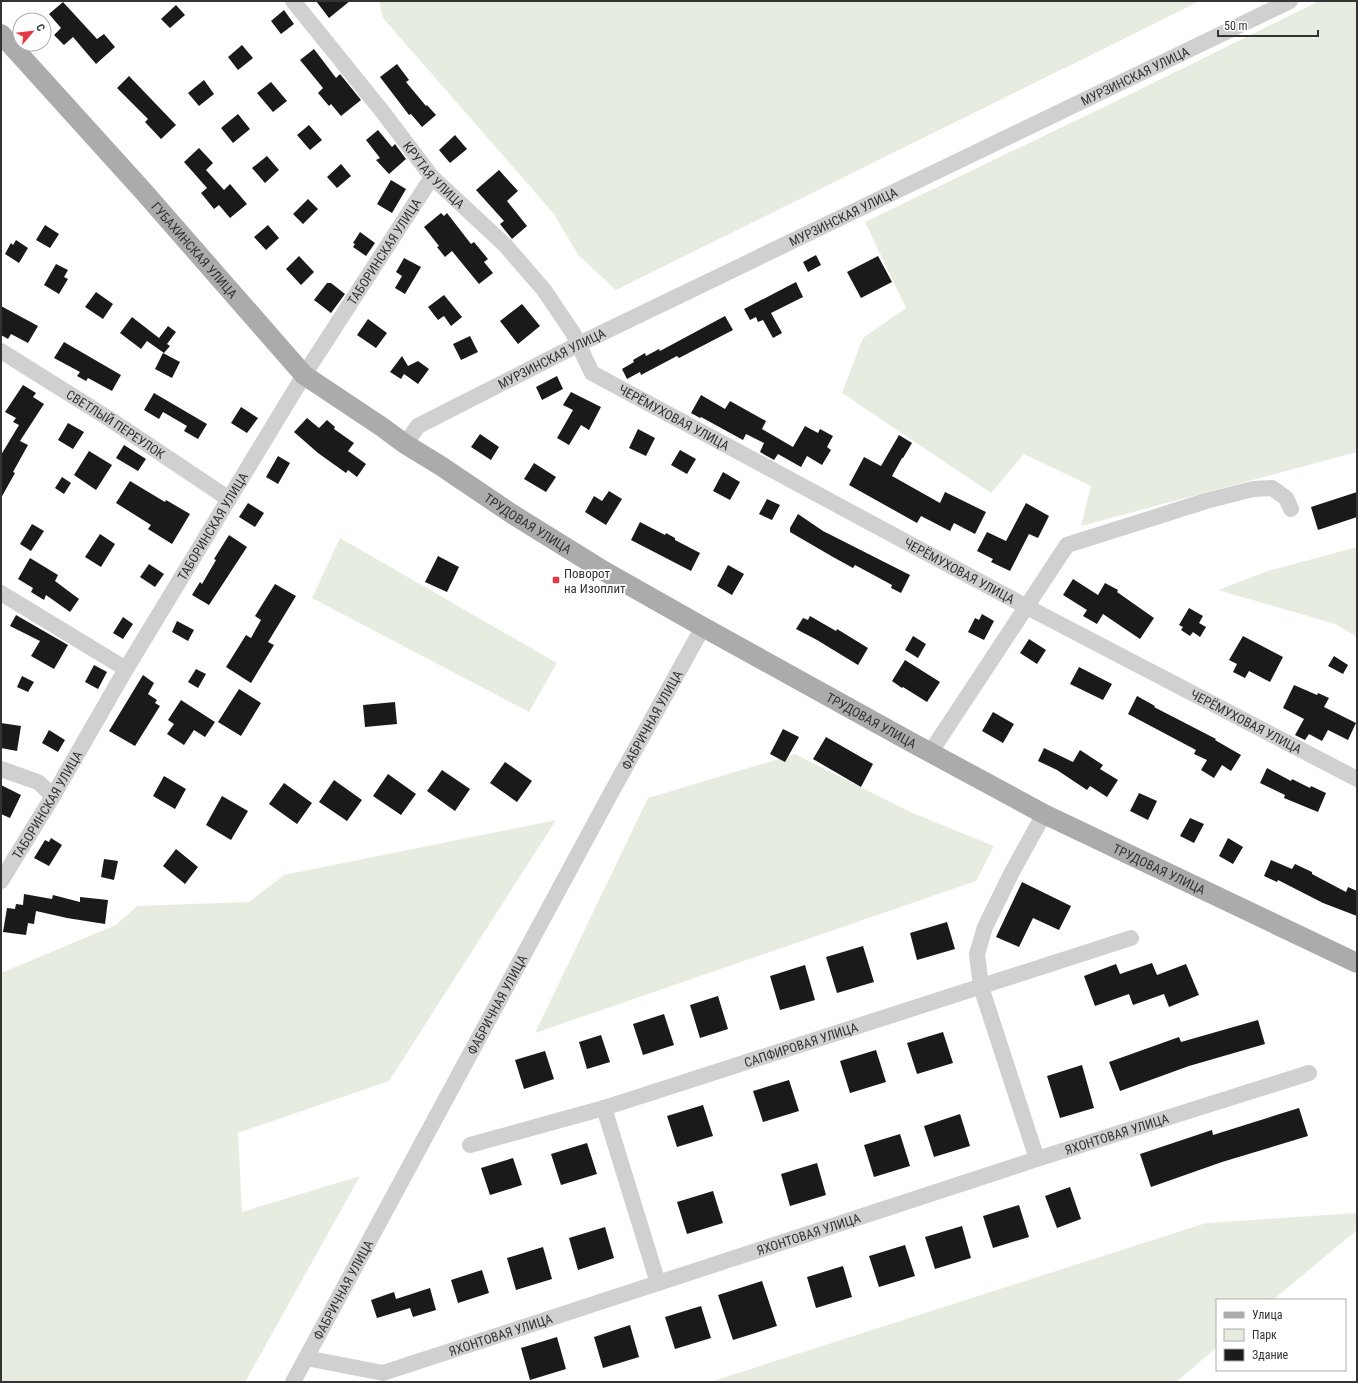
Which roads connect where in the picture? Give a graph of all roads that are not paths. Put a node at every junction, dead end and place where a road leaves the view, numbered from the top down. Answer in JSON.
{"nodes":[{"id":1,"x":293,"y":1,"type":"edge"},
{"id":2,"x":1290,"y":1,"type":"edge"},
{"id":3,"x":1,"y":34,"type":"edge"},
{"id":4,"x":432,"y":177,"type":"junction"},
{"id":5,"x":579,"y":344,"type":"junction"},
{"id":6,"x":1,"y":351,"type":"edge"},
{"id":7,"x":304,"y":375,"type":"junction"},
{"id":8,"x":405,"y":444,"type":"junction"},
{"id":9,"x":229,"y":499,"type":"junction"},
{"id":10,"x":1291,"y":509,"type":"dead end"},
{"id":11,"x":1,"y":593,"type":"edge"},
{"id":12,"x":1027,"y":607,"type":"junction"},
{"id":13,"x":703,"y":628,"type":"junction"},
{"id":14,"x":126,"y":669,"type":"junction"},
{"id":15,"x":930,"y":753,"type":"junction"},
{"id":16,"x":1,"y":769,"type":"edge"},
{"id":17,"x":1357,"y":779,"type":"edge"},
{"id":18,"x":53,"y":796,"type":"junction"},
{"id":19,"x":1044,"y":814,"type":"junction"},
{"id":20,"x":1,"y":881,"type":"edge"},
{"id":21,"x":1131,"y":938,"type":"dead end"},
{"id":22,"x":1357,"y":963,"type":"edge"},
{"id":23,"x":981,"y":987,"type":"junction"},
{"id":24,"x":1309,"y":1073,"type":"dead end"},
{"id":25,"x":604,"y":1108,"type":"junction"},
{"id":26,"x":470,"y":1145,"type":"dead end"},
{"id":27,"x":1037,"y":1159,"type":"junction"},
{"id":28,"x":658,"y":1283,"type":"junction"},
{"id":29,"x":306,"y":1358,"type":"junction"},
{"id":30,"x":293,"y":1382,"type":"edge"}],
"edges":[{"from":1,"to":4,"type":"street","name":"КРУТАЯ УЛИЦА"},
{"from":2,"to":5,"type":"street","name":"МУРЗИНСКАЯ УЛИЦА"},
{"from":3,"to":7,"type":"main road","name":"ГУБАХИНСКАЯ УЛИЦА"},
{"from":4,"to":5,"type":"street","name":"КРУТАЯ УЛИЦА"},
{"from":4,"to":7,"type":"street","name":"ТАБОРИНСКАЯ УЛИЦА"},
{"from":5,"to":8,"type":"street","name":"МУРЗИНСКАЯ УЛИЦА"},
{"from":5,"to":12,"type":"street","name":"ЧЕРЁМУХОВАЯ УЛИЦА"},
{"from":6,"to":9,"type":"street","name":"СВЕТЛЫЙ ПЕРЕУЛОК"},
{"from":7,"to":8,"type":"main road","name":"ГУБАХИНСКАЯ УЛИЦА"},
{"from":7,"to":9,"type":"street","name":"ТАБОРИНСКАЯ УЛИЦА"},
{"from":8,"to":13,"type":"main road","name":"ТРУДОВАЯ УЛИЦА"},
{"from":9,"to":14,"type":"street","name":"ТАБОРИНСКАЯ УЛИЦА"},
{"from":10,"to":12,"type":"street"},
{"from":11,"to":14,"type":"street"},
{"from":12,"to":15,"type":"street"},
{"from":12,"to":17,"type":"street","name":"ЧЕРЁМУХОВАЯ УЛИЦА"},
{"from":13,"to":15,"type":"main road","name":"ТРУДОВАЯ УЛИЦА"},
{"from":13,"to":29,"type":"street","name":"ФАБРИЧНАЯ УЛИЦА"},
{"from":14,"to":18,"type":"street","name":"ТАБОРИНСКАЯ УЛИЦА"},
{"from":15,"to":19,"type":"main road","name":"ТРУДОВАЯ УЛИЦА"},
{"from":16,"to":18,"type":"street"},
{"from":18,"to":20,"type":"street","name":"ТАБОРИНСКАЯ УЛИЦА"},
{"from":19,"to":22,"type":"main road","name":"ТРУДОВАЯ УЛИЦА"},
{"from":19,"to":23,"type":"street"},
{"from":21,"to":23,"type":"street","name":"САПФИРОВАЯ УЛИЦА"},
{"from":23,"to":25,"type":"street","name":"САПФИРОВАЯ УЛИЦА"},
{"from":23,"to":27,"type":"street"},
{"from":24,"to":27,"type":"street","name":"ЯХОНТОВАЯ УЛИЦА"},
{"from":25,"to":26,"type":"street","name":"САПФИРОВАЯ УЛИЦА"},
{"from":25,"to":28,"type":"street"},
{"from":27,"to":28,"type":"street","name":"ЯХОНТОВАЯ УЛИЦА"},
{"from":28,"to":29,"type":"street","name":"ЯХОНТОВАЯ УЛИЦА"},
{"from":29,"to":30,"type":"street","name":"ФАБРИЧНАЯ УЛИЦА"}]}
